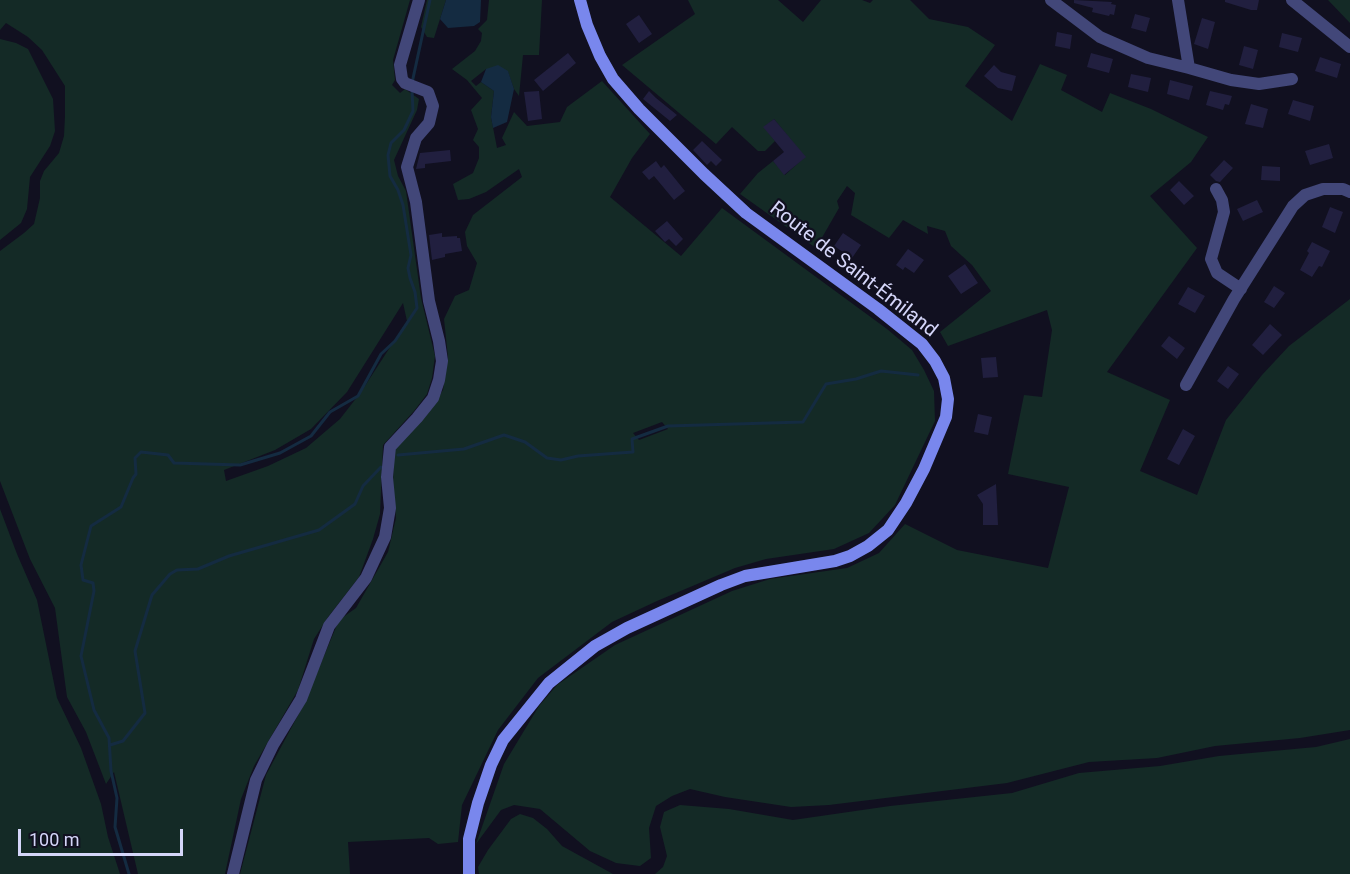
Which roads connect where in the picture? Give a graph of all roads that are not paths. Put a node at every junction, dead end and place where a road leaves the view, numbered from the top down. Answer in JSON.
{"nodes":[{"id":1,"x":419,"y":0,"type":"edge"},
{"id":2,"x":580,"y":0,"type":"edge"},
{"id":3,"x":1051,"y":0,"type":"edge"},
{"id":4,"x":1178,"y":0,"type":"edge"},
{"id":5,"x":1292,"y":0,"type":"edge"},
{"id":6,"x":1350,"y":46,"type":"edge"},
{"id":7,"x":1189,"y":68,"type":"junction"},
{"id":8,"x":1292,"y":79,"type":"dead end"},
{"id":9,"x":1216,"y":189,"type":"dead end"},
{"id":10,"x":1350,"y":192,"type":"edge"},
{"id":11,"x":1241,"y":289,"type":"junction"},
{"id":12,"x":1185,"y":385,"type":"dead end"},
{"id":13,"x":233,"y":874,"type":"edge"},
{"id":14,"x":469,"y":874,"type":"edge"}],
"edges":[{"from":1,"to":13,"type":"street"},
{"from":2,"to":14,"type":"main road","name":"Route de Saint-Émiland"},
{"from":3,"to":7,"type":"street"},
{"from":4,"to":7,"type":"street"},
{"from":5,"to":6,"type":"street"},
{"from":7,"to":8,"type":"street"},
{"from":9,"to":11,"type":"street"},
{"from":10,"to":11,"type":"street"},
{"from":11,"to":12,"type":"street"}]}
